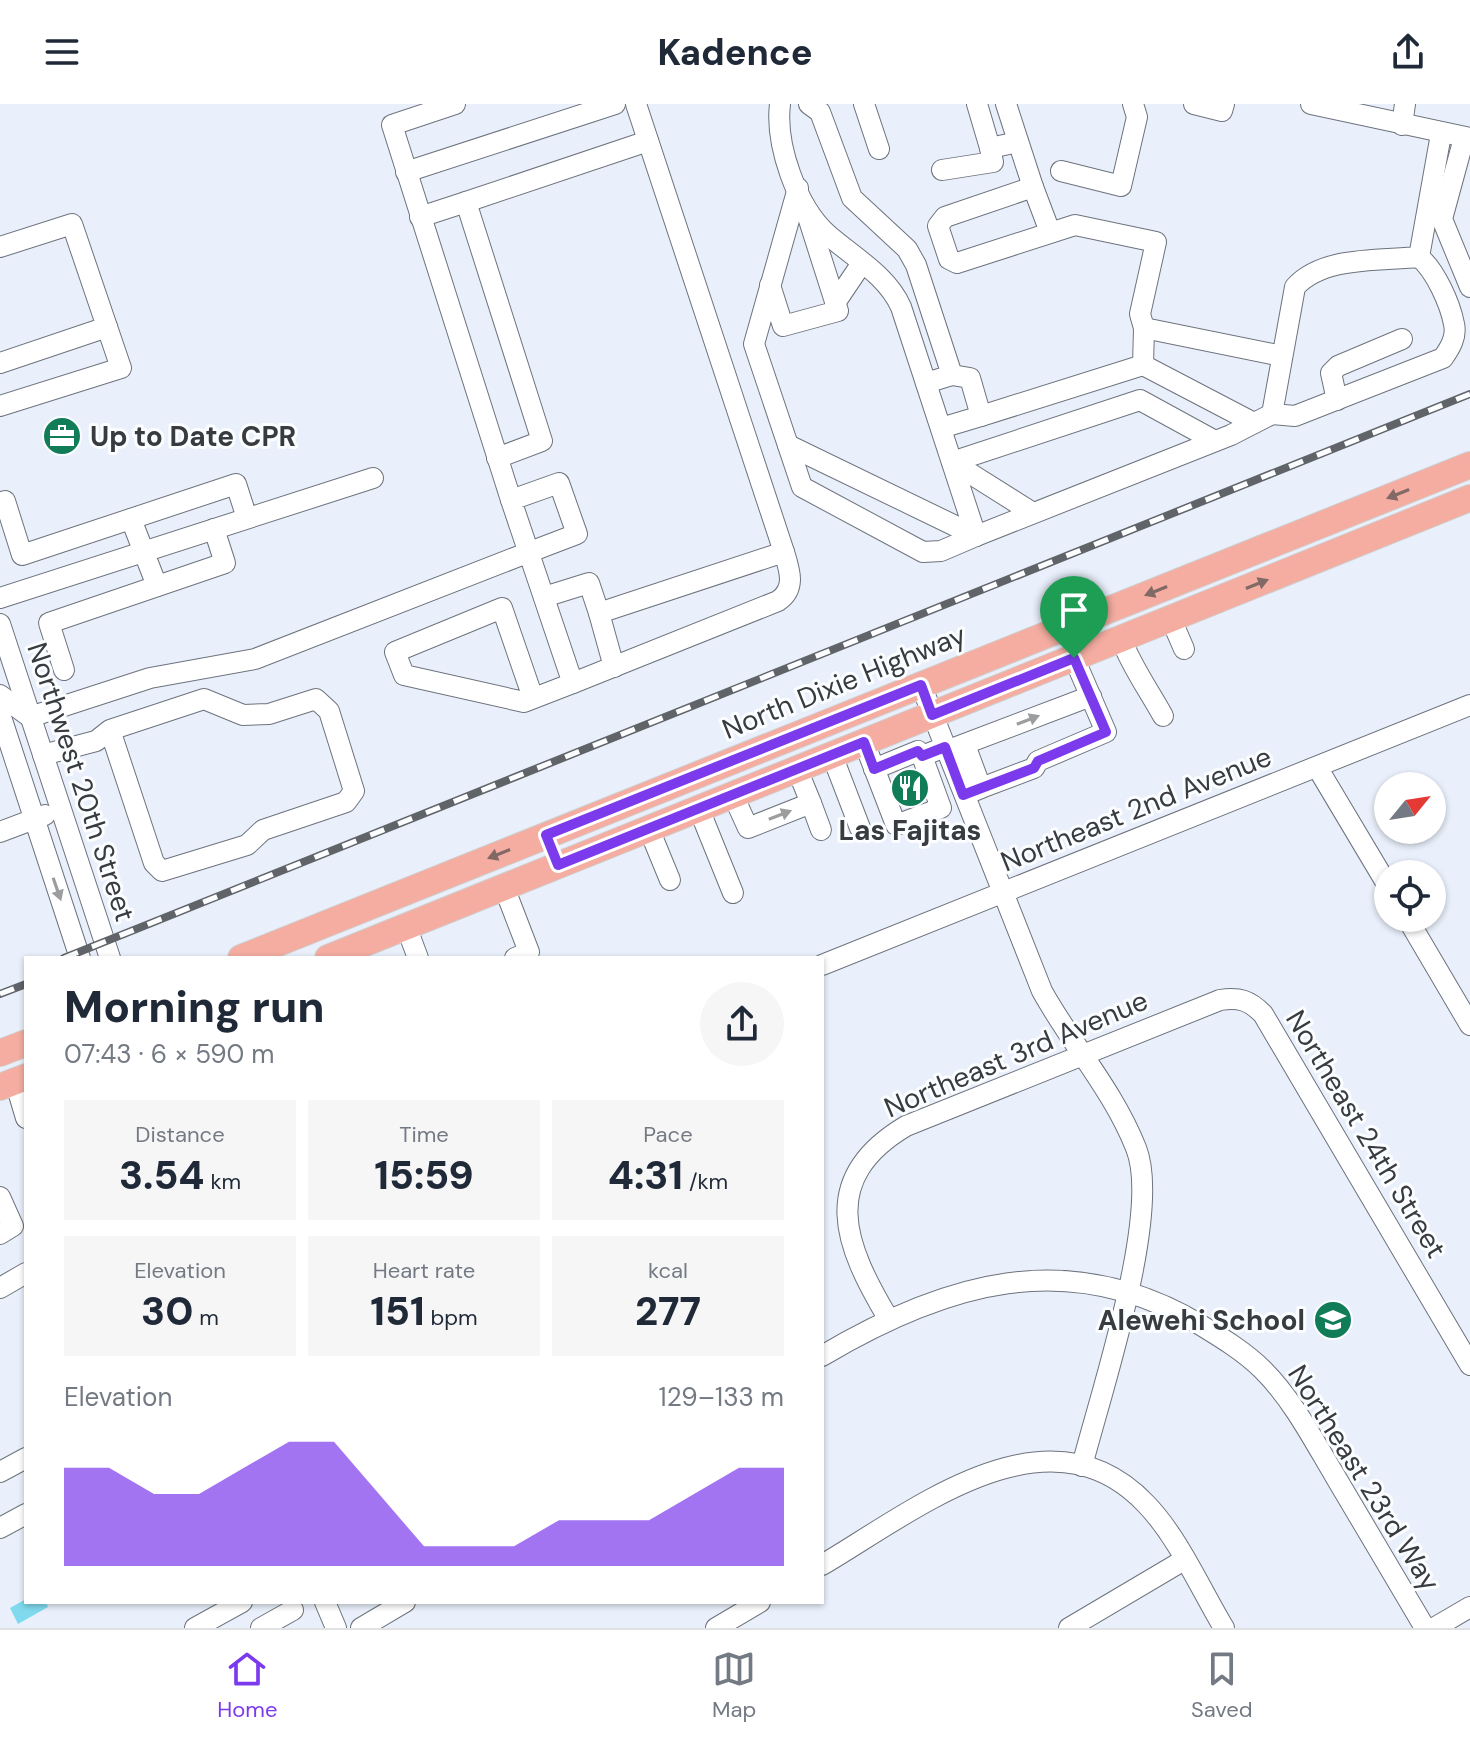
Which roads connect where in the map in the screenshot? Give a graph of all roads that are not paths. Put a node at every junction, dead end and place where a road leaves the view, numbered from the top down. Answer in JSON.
{"nodes":[{"id":1,"x":455,"y":104,"type":"edge"},
{"id":2,"x":615,"y":104,"type":"edge"},
{"id":3,"x":636,"y":104,"type":"edge"},
{"id":4,"x":780,"y":104,"type":"edge"},
{"id":5,"x":809,"y":104,"type":"edge"},
{"id":6,"x":864,"y":104,"type":"edge"},
{"id":7,"x":977,"y":104,"type":"edge"},
{"id":8,"x":1006,"y":104,"type":"edge"},
{"id":9,"x":1133,"y":104,"type":"edge"},
{"id":10,"x":1195,"y":104,"type":"edge"},
{"id":11,"x":1224,"y":104,"type":"edge"},
{"id":12,"x":1405,"y":104,"type":"edge"},
{"id":13,"x":1319,"y":105,"type":"edge"},
{"id":14,"x":1402,"y":125,"type":"junction"},
{"id":15,"x":1441,"y":134,"type":"junction"},
{"id":16,"x":1467,"y":138,"type":"edge"},
{"id":17,"x":648,"y":141,"type":"junction"},
{"id":18,"x":1018,"y":142,"type":"junction"},
{"id":19,"x":990,"y":148,"type":"junction"},
{"id":20,"x":879,"y":149,"type":"dead end"},
{"id":21,"x":942,"y":170,"type":"dead end"},
{"id":22,"x":1061,"y":171,"type":"dead end"},
{"id":23,"x":406,"y":172,"type":"junction"},
{"id":24,"x":1461,"y":177,"type":"edge"},
{"id":25,"x":1033,"y":187,"type":"junction"},
{"id":26,"x":798,"y":188,"type":"junction"},
{"id":27,"x":466,"y":202,"type":"junction"},
{"id":28,"x":806,"y":209,"type":"junction"},
{"id":29,"x":420,"y":217,"type":"junction"},
{"id":30,"x":1050,"y":232,"type":"junction"},
{"id":31,"x":0,"y":247,"type":"edge"},
{"id":32,"x":1419,"y":257,"type":"junction"},
{"id":33,"x":862,"y":263,"type":"junction"},
{"id":34,"x":770,"y":285,"type":"junction"},
{"id":35,"x":1470,"y":287,"type":"edge"},
{"id":36,"x":835,"y":303,"type":"junction"},
{"id":37,"x":107,"y":327,"type":"junction"},
{"id":38,"x":1144,"y":328,"type":"junction"},
{"id":39,"x":1402,"y":339,"type":"dead end"},
{"id":40,"x":1282,"y":356,"type":"junction"},
{"id":41,"x":0,"y":363,"type":"edge"},
{"id":42,"x":1143,"y":365,"type":"junction"},
{"id":43,"x":952,"y":375,"type":"junction"},
{"id":44,"x":926,"y":383,"type":"junction"},
{"id":45,"x":1337,"y":400,"type":"junction"},
{"id":46,"x":0,"y":406,"type":"edge"},
{"id":47,"x":981,"y":416,"type":"junction"},
{"id":48,"x":1263,"y":418,"type":"junction"},
{"id":49,"x":941,"y":428,"type":"junction"},
{"id":50,"x":1215,"y":441,"type":"junction"},
{"id":51,"x":788,"y":445,"type":"junction"},
{"id":52,"x":497,"y":458,"type":"junction"},
{"id":53,"x":952,"y":462,"type":"junction"},
{"id":54,"x":1470,"y":465,"type":"edge"},
{"id":55,"x":373,"y":478,"type":"dead end"},
{"id":56,"x":1470,"y":498,"type":"edge"},
{"id":57,"x":511,"y":500,"type":"junction"},
{"id":58,"x":5,"y":501,"type":"dead end"},
{"id":59,"x":1033,"y":513,"type":"junction"},
{"id":60,"x":247,"y":518,"type":"junction"},
{"id":61,"x":131,"y":519,"type":"junction"},
{"id":62,"x":214,"y":529,"type":"junction"},
{"id":63,"x":976,"y":536,"type":"junction"},
{"id":64,"x":144,"y":551,"type":"junction"},
{"id":65,"x":784,"y":552,"type":"junction"},
{"id":66,"x":529,"y":553,"type":"junction"},
{"id":67,"x":157,"y":586,"type":"junction"},
{"id":68,"x":544,"y":597,"type":"junction"},
{"id":69,"x":0,"y":598,"type":"edge"},
{"id":70,"x":599,"y":613,"type":"junction"},
{"id":71,"x":1171,"y":619,"type":"junction"},
{"id":72,"x":0,"y":624,"type":"edge"},
{"id":73,"x":1121,"y":639,"type":"junction"},
{"id":74,"x":1184,"y":649,"type":"dead end"},
{"id":75,"x":1074,"y":658,"type":"junction"},
{"id":76,"x":614,"y":667,"type":"junction"},
{"id":77,"x":64,"y":670,"type":"dead end"},
{"id":78,"x":573,"y":683,"type":"junction"},
{"id":79,"x":921,"y":685,"type":"junction"},
{"id":80,"x":0,"y":695,"type":"edge"},
{"id":81,"x":1091,"y":696,"type":"junction"},
{"id":82,"x":533,"y":698,"type":"junction"},
{"id":83,"x":1470,"y":705,"type":"edge"},
{"id":84,"x":0,"y":714,"type":"edge"},
{"id":85,"x":932,"y":715,"type":"junction"},
{"id":86,"x":1163,"y":716,"type":"dead end"},
{"id":87,"x":30,"y":717,"type":"junction"},
{"id":88,"x":110,"y":730,"type":"junction"},
{"id":89,"x":864,"y":742,"type":"junction"},
{"id":90,"x":952,"y":748,"type":"junction"},
{"id":91,"x":43,"y":755,"type":"junction"},
{"id":92,"x":832,"y":755,"type":"junction"},
{"id":93,"x":922,"y":756,"type":"junction"},
{"id":94,"x":1317,"y":767,"type":"junction"},
{"id":95,"x":797,"y":769,"type":"junction"},
{"id":96,"x":874,"y":769,"type":"junction"},
{"id":97,"x":972,"y":792,"type":"junction"},
{"id":98,"x":733,"y":795,"type":"junction"},
{"id":99,"x":811,"y":803,"type":"junction"},
{"id":100,"x":60,"y":809,"type":"junction"},
{"id":101,"x":699,"y":809,"type":"junction"},
{"id":102,"x":34,"y":819,"type":"junction"},
{"id":103,"x":860,"y":828,"type":"dead end"},
{"id":104,"x":649,"y":829,"type":"junction"},
{"id":105,"x":821,"y":830,"type":"dead end"},
{"id":106,"x":0,"y":832,"type":"edge"},
{"id":107,"x":546,"y":835,"type":"junction"},
{"id":108,"x":1374,"y":863,"type":"edge"},
{"id":109,"x":558,"y":865,"type":"junction"},
{"id":110,"x":670,"y":880,"type":"dead end"},
{"id":111,"x":504,"y":887,"type":"junction"},
{"id":112,"x":733,"y":893,"type":"dead end"},
{"id":113,"x":1003,"y":893,"type":"junction"},
{"id":114,"x":406,"y":926,"type":"junction"},
{"id":115,"x":1415,"y":932,"type":"edge"},
{"id":116,"x":79,"y":956,"type":"edge"},
{"id":117,"x":109,"y":956,"type":"edge"},
{"id":118,"x":246,"y":956,"type":"edge"},
{"id":119,"x":333,"y":956,"type":"edge"},
{"id":120,"x":417,"y":956,"type":"edge"},
{"id":121,"x":520,"y":956,"type":"edge"},
{"id":122,"x":824,"y":964,"type":"edge"},
{"id":123,"x":1220,"y":1000,"type":"joint"},
{"id":124,"x":1470,"y":1025,"type":"edge"},
{"id":125,"x":24,"y":1044,"type":"edge"},
{"id":126,"x":0,"y":1053,"type":"edge"},
{"id":127,"x":1084,"y":1054,"type":"junction"},
{"id":128,"x":14,"y":1082,"type":"edge"},
{"id":129,"x":24,"y":1112,"type":"edge"},
{"id":130,"x":0,"y":1197,"type":"edge"},
{"id":131,"x":0,"y":1234,"type":"edge"},
{"id":132,"x":24,"y":1274,"type":"edge"},
{"id":133,"x":0,"y":1288,"type":"edge"},
{"id":134,"x":1126,"y":1292,"type":"junction"},
{"id":135,"x":888,"y":1318,"type":"junction"},
{"id":136,"x":824,"y":1355,"type":"edge"},
{"id":137,"x":1470,"y":1365,"type":"edge"},
{"id":138,"x":24,"y":1459,"type":"edge"},
{"id":139,"x":1082,"y":1466,"type":"junction"},
{"id":140,"x":0,"y":1472,"type":"edge"},
{"id":141,"x":24,"y":1515,"type":"edge"},
{"id":142,"x":0,"y":1528,"type":"edge"},
{"id":143,"x":1184,"y":1560,"type":"junction"},
{"id":144,"x":824,"y":1564,"type":"edge"},
{"id":145,"x":238,"y":1604,"type":"edge"},
{"id":146,"x":326,"y":1604,"type":"edge"},
{"id":147,"x":402,"y":1604,"type":"edge"},
{"id":148,"x":757,"y":1604,"type":"edge"},
{"id":149,"x":1470,"y":1607,"type":"edge"},
{"id":150,"x":295,"y":1613,"type":"edge"},
{"id":151,"x":195,"y":1628,"type":"edge"},
{"id":152,"x":261,"y":1628,"type":"edge"},
{"id":153,"x":336,"y":1628,"type":"edge"},
{"id":154,"x":361,"y":1628,"type":"edge"},
{"id":155,"x":716,"y":1628,"type":"edge"},
{"id":156,"x":1069,"y":1628,"type":"edge"},
{"id":157,"x":1224,"y":1628,"type":"edge"},
{"id":158,"x":1425,"y":1628,"type":"edge"},
{"id":159,"x":1434,"y":1628,"type":"edge"}],
"edges":[{"from":1,"to":23,"type":"street"},
{"from":2,"to":23,"type":"street"},
{"from":3,"to":17,"type":"street"},
{"from":4,"to":26,"type":"street"},
{"from":5,"to":43,"type":"street"},
{"from":6,"to":20,"type":"street"},
{"from":7,"to":19,"type":"street"},
{"from":8,"to":18,"type":"street"},
{"from":9,"to":22,"type":"street"},
{"from":10,"to":11,"type":"street"},
{"from":12,"to":14,"type":"street"},
{"from":13,"to":14,"type":"street"},
{"from":14,"to":15,"type":"street"},
{"from":15,"to":16,"type":"street"},
{"from":15,"to":32,"type":"street"},
{"from":16,"to":24,"type":"street"},
{"from":17,"to":27,"type":"street"},
{"from":17,"to":65,"type":"street"},
{"from":18,"to":19,"type":"street"},
{"from":18,"to":25,"type":"street"},
{"from":19,"to":21,"type":"street"},
{"from":23,"to":29,"type":"street"},
{"from":24,"to":35,"type":"street"},
{"from":25,"to":30,"type":"street"},
{"from":25,"to":30,"type":"street"},
{"from":26,"to":28,"type":"street"},
{"from":26,"to":34,"type":"street"},
{"from":27,"to":29,"type":"street"},
{"from":27,"to":52,"type":"street"},
{"from":28,"to":33,"type":"street"},
{"from":28,"to":36,"type":"street"},
{"from":29,"to":52,"type":"street"},
{"from":30,"to":38,"type":"street"},
{"from":31,"to":37,"type":"street"},
{"from":32,"to":40,"type":"street"},
{"from":32,"to":45,"type":"street"},
{"from":33,"to":36,"type":"street"},
{"from":33,"to":44,"type":"street"},
{"from":34,"to":36,"type":"street"},
{"from":34,"to":51,"type":"street"},
{"from":37,"to":41,"type":"street"},
{"from":37,"to":46,"type":"street"},
{"from":38,"to":40,"type":"street"},
{"from":38,"to":42,"type":"street"},
{"from":39,"to":45,"type":"street"},
{"from":40,"to":48,"type":"street"},
{"from":42,"to":47,"type":"street"},
{"from":42,"to":48,"type":"street"},
{"from":43,"to":44,"type":"street"},
{"from":43,"to":47,"type":"street"},
{"from":44,"to":49,"type":"street"},
{"from":45,"to":48,"type":"street"},
{"from":47,"to":49,"type":"street"},
{"from":48,"to":50,"type":"street"},
{"from":49,"to":53,"type":"street"},
{"from":50,"to":53,"type":"street"},
{"from":50,"to":59,"type":"street"},
{"from":51,"to":63,"type":"street"},
{"from":51,"to":63,"type":"street"},
{"from":52,"to":57,"type":"street"},
{"from":53,"to":59,"type":"street"},
{"from":53,"to":63,"type":"street"},
{"from":54,"to":79,"type":"main road","name":"North Dixie Highway","one_way":true},
{"from":55,"to":60,"type":"street"},
{"from":71,"to":56,"type":"main road","one_way":true},
{"from":57,"to":66,"type":"street"},
{"from":57,"to":66,"type":"street"},
{"from":58,"to":61,"type":"street"},
{"from":59,"to":63,"type":"street"},
{"from":60,"to":61,"type":"street"},
{"from":60,"to":62,"type":"street"},
{"from":61,"to":64,"type":"street"},
{"from":62,"to":64,"type":"street"},
{"from":62,"to":67,"type":"street"},
{"from":64,"to":67,"type":"street"},
{"from":64,"to":69,"type":"street"},
{"from":65,"to":70,"type":"street"},
{"from":65,"to":76,"type":"street"},
{"from":66,"to":68,"type":"street"},
{"from":66,"to":87,"type":"street"},
{"from":67,"to":77,"type":"street"},
{"from":68,"to":70,"type":"street"},
{"from":68,"to":78,"type":"street"},
{"from":70,"to":76,"type":"street"},
{"from":71,"to":73,"type":"main road"},
{"from":71,"to":74,"type":"street"},
{"from":72,"to":87,"type":"street","name":"Northwest 20th Street"},
{"from":73,"to":75,"type":"main road"},
{"from":73,"to":86,"type":"street"},
{"from":75,"to":81,"type":"street"},
{"from":75,"to":85,"type":"main road"},
{"from":76,"to":78,"type":"street"},
{"from":78,"to":82,"type":"street"},
{"from":79,"to":85,"type":"street"},
{"from":79,"to":107,"type":"main road","name":"North Dixie Highway"},
{"from":80,"to":87,"type":"street"},
{"from":90,"to":81,"type":"street","one_way":true},
{"from":81,"to":97,"type":"street"},
{"from":82,"to":82,"type":"street"},
{"from":83,"to":94,"type":"street","name":"Northeast 2nd Avenue"},
{"from":84,"to":102,"type":"street","name":"Northwest 20th Street"},
{"from":85,"to":89,"type":"main road"},
{"from":85,"to":90,"type":"street"},
{"from":87,"to":91,"type":"street","name":"Northwest 20th Street"},
{"from":88,"to":88,"type":"street"},
{"from":88,"to":91,"type":"street"},
{"from":89,"to":92,"type":"main road"},
{"from":89,"to":96,"type":"street"},
{"from":90,"to":93,"type":"street"},
{"from":90,"to":97,"type":"street"},
{"from":91,"to":100,"type":"street","name":"Northwest 20th Street"},
{"from":92,"to":95,"type":"main road"},
{"from":92,"to":103,"type":"street"},
{"from":93,"to":96,"type":"street"},
{"from":93,"to":96,"type":"street"},
{"from":94,"to":108,"type":"street"},
{"from":94,"to":113,"type":"street","name":"Northeast 2nd Avenue"},
{"from":95,"to":98,"type":"main road"},
{"from":95,"to":99,"type":"street"},
{"from":97,"to":113,"type":"street"},
{"from":98,"to":99,"type":"street","one_way":true},
{"from":98,"to":101,"type":"main road"},
{"from":99,"to":105,"type":"street"},
{"from":100,"to":102,"type":"street"},
{"from":100,"to":117,"type":"street","name":"Northwest 20th Street"},
{"from":101,"to":104,"type":"main road"},
{"from":101,"to":112,"type":"street"},
{"from":102,"to":106,"type":"street"},
{"from":102,"to":116,"type":"street","name":"Northwest 20th Street","one_way":true},
{"from":104,"to":109,"type":"main road"},
{"from":104,"to":110,"type":"street"},
{"from":107,"to":109,"type":"main road"},
{"from":107,"to":118,"type":"main road","name":"North Dixie Highway","one_way":true},
{"from":109,"to":111,"type":"main road"},
{"from":111,"to":114,"type":"main road"},
{"from":111,"to":121,"type":"street"},
{"from":113,"to":122,"type":"street","name":"Northeast 2nd Avenue"},
{"from":113,"to":127,"type":"street"},
{"from":114,"to":119,"type":"main road"},
{"from":114,"to":120,"type":"street"},
{"from":115,"to":124,"type":"street"},
{"from":123,"to":127,"type":"street","name":"Northeast 3rd Avenue"},
{"from":123,"to":137,"type":"street","name":"Northeast 24th Street"},
{"from":125,"to":126,"type":"main road"},
{"from":127,"to":134,"type":"street"},
{"from":127,"to":135,"type":"street","name":"Northeast 3rd Avenue"},
{"from":128,"to":129,"type":"street"},
{"from":130,"to":131,"type":"street"},
{"from":132,"to":133,"type":"street"},
{"from":134,"to":135,"type":"street","name":"Northeast 23rd Way"},
{"from":134,"to":139,"type":"street"},
{"from":134,"to":158,"type":"street","name":"Northeast 23rd Way"},
{"from":135,"to":136,"type":"street","name":"Northeast 23rd Way"},
{"from":138,"to":140,"type":"street"},
{"from":139,"to":143,"type":"street"},
{"from":139,"to":144,"type":"street"},
{"from":141,"to":142,"type":"street"},
{"from":143,"to":156,"type":"street"},
{"from":143,"to":157,"type":"street"},
{"from":145,"to":151,"type":"street"},
{"from":146,"to":153,"type":"street"},
{"from":147,"to":154,"type":"street"},
{"from":148,"to":155,"type":"street"},
{"from":149,"to":159,"type":"street"},
{"from":150,"to":152,"type":"street"}]}
